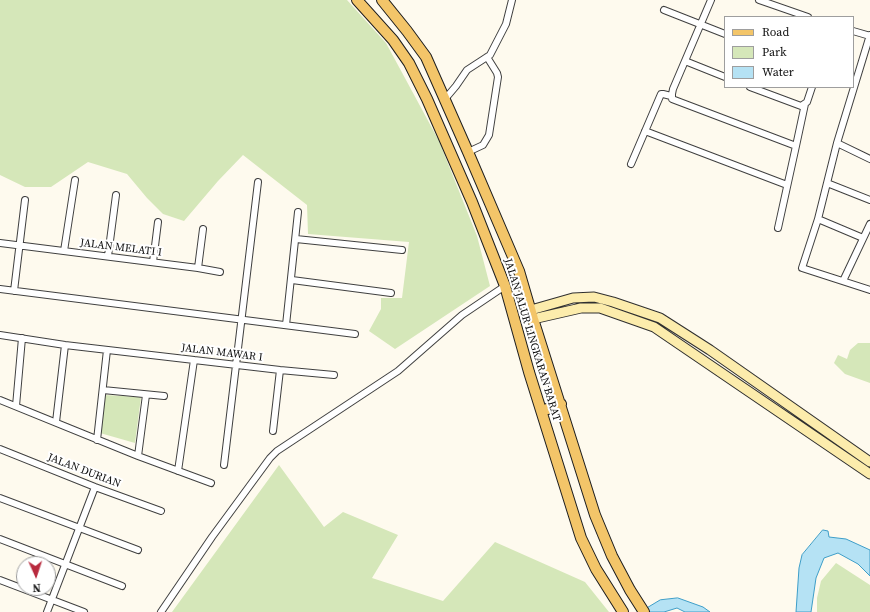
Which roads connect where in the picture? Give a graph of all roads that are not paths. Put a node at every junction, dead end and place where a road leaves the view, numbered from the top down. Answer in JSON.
{"nodes":[{"id":1,"x":357,"y":0,"type":"edge"},
{"id":2,"x":382,"y":0,"type":"edge"},
{"id":3,"x":512,"y":0,"type":"edge"},
{"id":4,"x":711,"y":0,"type":"edge"},
{"id":5,"x":759,"y":0,"type":"edge"},
{"id":6,"x":768,"y":2,"type":"edge"},
{"id":7,"x":664,"y":10,"type":"dead end"},
{"id":8,"x":805,"y":16,"type":"edge"},
{"id":9,"x":701,"y":24,"type":"junction"},
{"id":10,"x":854,"y":31,"type":"edge"},
{"id":11,"x":724,"y":34,"type":"edge"},
{"id":12,"x":870,"y":36,"type":"edge"},
{"id":13,"x":487,"y":58,"type":"junction"},
{"id":14,"x":685,"y":61,"type":"junction"},
{"id":15,"x":724,"y":77,"type":"edge"},
{"id":16,"x":753,"y":88,"type":"edge"},
{"id":17,"x":812,"y":88,"type":"edge"},
{"id":18,"x":854,"y":88,"type":"edge"},
{"id":19,"x":854,"y":88,"type":"edge"},
{"id":20,"x":671,"y":96,"type":"junction"},
{"id":21,"x":445,"y":99,"type":"junction"},
{"id":22,"x":805,"y":104,"type":"junction"},
{"id":23,"x":645,"y":131,"type":"junction"},
{"id":24,"x":837,"y":143,"type":"junction"},
{"id":25,"x":796,"y":146,"type":"junction"},
{"id":26,"x":468,"y":152,"type":"junction"},
{"id":27,"x":870,"y":159,"type":"edge"},
{"id":28,"x":631,"y":164,"type":"dead end"},
{"id":29,"x":75,"y":180,"type":"dead end"},
{"id":30,"x":258,"y":182,"type":"dead end"},
{"id":31,"x":828,"y":183,"type":"junction"},
{"id":32,"x":788,"y":185,"type":"junction"},
{"id":33,"x":116,"y":194,"type":"dead end"},
{"id":34,"x":25,"y":200,"type":"dead end"},
{"id":35,"x":870,"y":200,"type":"edge"},
{"id":36,"x":298,"y":212,"type":"dead end"},
{"id":37,"x":818,"y":219,"type":"junction"},
{"id":38,"x":158,"y":222,"type":"dead end"},
{"id":39,"x":870,"y":224,"type":"edge"},
{"id":40,"x":778,"y":228,"type":"dead end"},
{"id":41,"x":203,"y":229,"type":"dead end"},
{"id":42,"x":863,"y":238,"type":"junction"},
{"id":43,"x":296,"y":239,"type":"junction"},
{"id":44,"x":0,"y":243,"type":"edge"},
{"id":45,"x":20,"y":245,"type":"junction"},
{"id":46,"x":402,"y":250,"type":"dead end"},
{"id":47,"x":64,"y":251,"type":"junction"},
{"id":48,"x":108,"y":256,"type":"junction"},
{"id":49,"x":153,"y":262,"type":"junction"},
{"id":50,"x":198,"y":268,"type":"junction"},
{"id":51,"x":220,"y":272,"type":"dead end"},
{"id":52,"x":292,"y":280,"type":"junction"},
{"id":53,"x":843,"y":281,"type":"junction"},
{"id":54,"x":505,"y":286,"type":"junction"},
{"id":55,"x":0,"y":289,"type":"edge"},
{"id":56,"x":870,"y":290,"type":"edge"},
{"id":57,"x":14,"y":291,"type":"junction"},
{"id":58,"x":391,"y":293,"type":"dead end"},
{"id":59,"x":532,"y":315,"type":"junction"},
{"id":60,"x":242,"y":319,"type":"junction"},
{"id":61,"x":286,"y":325,"type":"junction"},
{"id":62,"x":355,"y":334,"type":"dead end"},
{"id":63,"x":0,"y":335,"type":"edge"},
{"id":64,"x":22,"y":338,"type":"junction"},
{"id":65,"x":65,"y":345,"type":"junction"},
{"id":66,"x":107,"y":350,"type":"junction"},
{"id":67,"x":194,"y":360,"type":"junction"},
{"id":68,"x":236,"y":364,"type":"junction"},
{"id":69,"x":280,"y":370,"type":"junction"},
{"id":70,"x":334,"y":375,"type":"dead end"},
{"id":71,"x":103,"y":390,"type":"junction"},
{"id":72,"x":146,"y":395,"type":"junction"},
{"id":73,"x":164,"y":396,"type":"dead end"},
{"id":74,"x":0,"y":400,"type":"edge"},
{"id":75,"x":561,"y":404,"type":"junction"},
{"id":76,"x":16,"y":406,"type":"junction"},
{"id":77,"x":542,"y":411,"type":"junction"},
{"id":78,"x":56,"y":422,"type":"junction"},
{"id":79,"x":272,"y":431,"type":"dead end"},
{"id":80,"x":97,"y":440,"type":"junction"},
{"id":81,"x":0,"y":449,"type":"edge"},
{"id":82,"x":138,"y":456,"type":"junction"},
{"id":83,"x":870,"y":462,"type":"edge"},
{"id":84,"x":224,"y":465,"type":"dead end"},
{"id":85,"x":178,"y":471,"type":"junction"},
{"id":86,"x":870,"y":474,"type":"edge"},
{"id":87,"x":211,"y":483,"type":"dead end"},
{"id":88,"x":95,"y":486,"type":"junction"},
{"id":89,"x":0,"y":498,"type":"edge"},
{"id":90,"x":161,"y":511,"type":"dead end"},
{"id":91,"x":80,"y":528,"type":"junction"},
{"id":92,"x":0,"y":539,"type":"edge"},
{"id":93,"x":138,"y":550,"type":"dead end"},
{"id":94,"x":65,"y":564,"type":"junction"},
{"id":95,"x":0,"y":580,"type":"edge"},
{"id":96,"x":122,"y":586,"type":"dead end"},
{"id":97,"x":51,"y":600,"type":"junction"},
{"id":98,"x":47,"y":612,"type":"edge"},
{"id":99,"x":84,"y":612,"type":"edge"},
{"id":100,"x":161,"y":612,"type":"edge"},
{"id":101,"x":623,"y":612,"type":"edge"},
{"id":102,"x":644,"y":612,"type":"edge"}],
"edges":[{"from":1,"to":54,"type":"main road","name":"JALAN JALUR LINGKARAN BARAT"},
{"from":2,"to":21,"type":"main road","name":"JALAN JALUR LINGKARAN BARAT"},
{"from":3,"to":13,"type":"street"},
{"from":4,"to":9,"type":"street"},
{"from":5,"to":6,"type":"street"},
{"from":6,"to":8,"type":"street"},
{"from":7,"to":9,"type":"street"},
{"from":9,"to":11,"type":"street"},
{"from":9,"to":14,"type":"street"},
{"from":10,"to":12,"type":"street"},
{"from":12,"to":18,"type":"street"},
{"from":13,"to":21,"type":"street"},
{"from":13,"to":26,"type":"street"},
{"from":14,"to":15,"type":"street"},
{"from":14,"to":20,"type":"street"},
{"from":16,"to":22,"type":"street"},
{"from":17,"to":22,"type":"street"},
{"from":19,"to":24,"type":"street"},
{"from":20,"to":23,"type":"street"},
{"from":20,"to":25,"type":"street"},
{"from":21,"to":26,"type":"main road","name":"JALAN JALUR LINGKARAN BARAT"},
{"from":22,"to":25,"type":"street"},
{"from":23,"to":28,"type":"street"},
{"from":23,"to":32,"type":"street"},
{"from":24,"to":27,"type":"street"},
{"from":24,"to":31,"type":"street"},
{"from":25,"to":32,"type":"street"},
{"from":26,"to":59,"type":"main road","name":"JALAN JALUR LINGKARAN BARAT"},
{"from":29,"to":47,"type":"street"},
{"from":30,"to":60,"type":"street"},
{"from":31,"to":35,"type":"street"},
{"from":31,"to":37,"type":"street"},
{"from":32,"to":40,"type":"street"},
{"from":33,"to":48,"type":"street"},
{"from":34,"to":45,"type":"street"},
{"from":36,"to":43,"type":"street"},
{"from":37,"to":42,"type":"street"},
{"from":37,"to":53,"type":"street"},
{"from":38,"to":49,"type":"street"},
{"from":39,"to":42,"type":"street"},
{"from":41,"to":50,"type":"street"},
{"from":42,"to":53,"type":"street"},
{"from":43,"to":46,"type":"street"},
{"from":43,"to":52,"type":"street"},
{"from":44,"to":45,"type":"street","name":"JALAN MELATI I"},
{"from":45,"to":47,"type":"street","name":"JALAN MELATI I"},
{"from":45,"to":57,"type":"street"},
{"from":47,"to":48,"type":"street","name":"JALAN MELATI I"},
{"from":48,"to":49,"type":"street","name":"JALAN MELATI I"},
{"from":49,"to":50,"type":"street","name":"JALAN MELATI I"},
{"from":50,"to":51,"type":"street","name":"JALAN MELATI I"},
{"from":52,"to":58,"type":"street"},
{"from":52,"to":61,"type":"street"},
{"from":53,"to":56,"type":"street"},
{"from":54,"to":77,"type":"main road","name":"JALAN JALUR LINGKARAN BARAT"},
{"from":54,"to":100,"type":"street"},
{"from":55,"to":57,"type":"street"},
{"from":57,"to":60,"type":"street"},
{"from":59,"to":75,"type":"main road","name":"JALAN JALUR LINGKARAN BARAT"},
{"from":59,"to":83,"type":"main road"},
{"from":59,"to":86,"type":"main road"},
{"from":60,"to":61,"type":"street"},
{"from":60,"to":68,"type":"street"},
{"from":61,"to":62,"type":"street"},
{"from":63,"to":64,"type":"street","name":"JALAN MAWAR I"},
{"from":64,"to":65,"type":"street","name":"JALAN MAWAR I"},
{"from":64,"to":76,"type":"street"},
{"from":65,"to":66,"type":"street","name":"JALAN MAWAR I"},
{"from":65,"to":78,"type":"street"},
{"from":66,"to":67,"type":"street","name":"JALAN MAWAR I"},
{"from":66,"to":71,"type":"street"},
{"from":67,"to":68,"type":"street","name":"JALAN MAWAR I"},
{"from":67,"to":85,"type":"street"},
{"from":68,"to":69,"type":"street","name":"JALAN MAWAR I"},
{"from":68,"to":84,"type":"street"},
{"from":69,"to":70,"type":"street","name":"JALAN MAWAR I"},
{"from":69,"to":79,"type":"street"},
{"from":71,"to":72,"type":"street"},
{"from":71,"to":80,"type":"street"},
{"from":72,"to":73,"type":"street"},
{"from":72,"to":82,"type":"street"},
{"from":74,"to":76,"type":"street"},
{"from":75,"to":77,"type":"main road"},
{"from":75,"to":102,"type":"main road","name":"JALAN JALUR LINGKARAN BARAT"},
{"from":76,"to":78,"type":"street"},
{"from":77,"to":101,"type":"main road","name":"JALAN JALUR LINGKARAN BARAT"},
{"from":78,"to":80,"type":"street"},
{"from":80,"to":82,"type":"street"},
{"from":81,"to":88,"type":"street","name":"JALAN DURIAN"},
{"from":82,"to":85,"type":"street"},
{"from":85,"to":87,"type":"street"},
{"from":88,"to":90,"type":"street","name":"JALAN DURIAN"},
{"from":88,"to":91,"type":"street"},
{"from":89,"to":91,"type":"street"},
{"from":91,"to":93,"type":"street"},
{"from":91,"to":94,"type":"street"},
{"from":92,"to":94,"type":"street"},
{"from":94,"to":96,"type":"street"},
{"from":94,"to":97,"type":"street"},
{"from":95,"to":97,"type":"street"},
{"from":97,"to":98,"type":"street"},
{"from":97,"to":99,"type":"street"}]}
